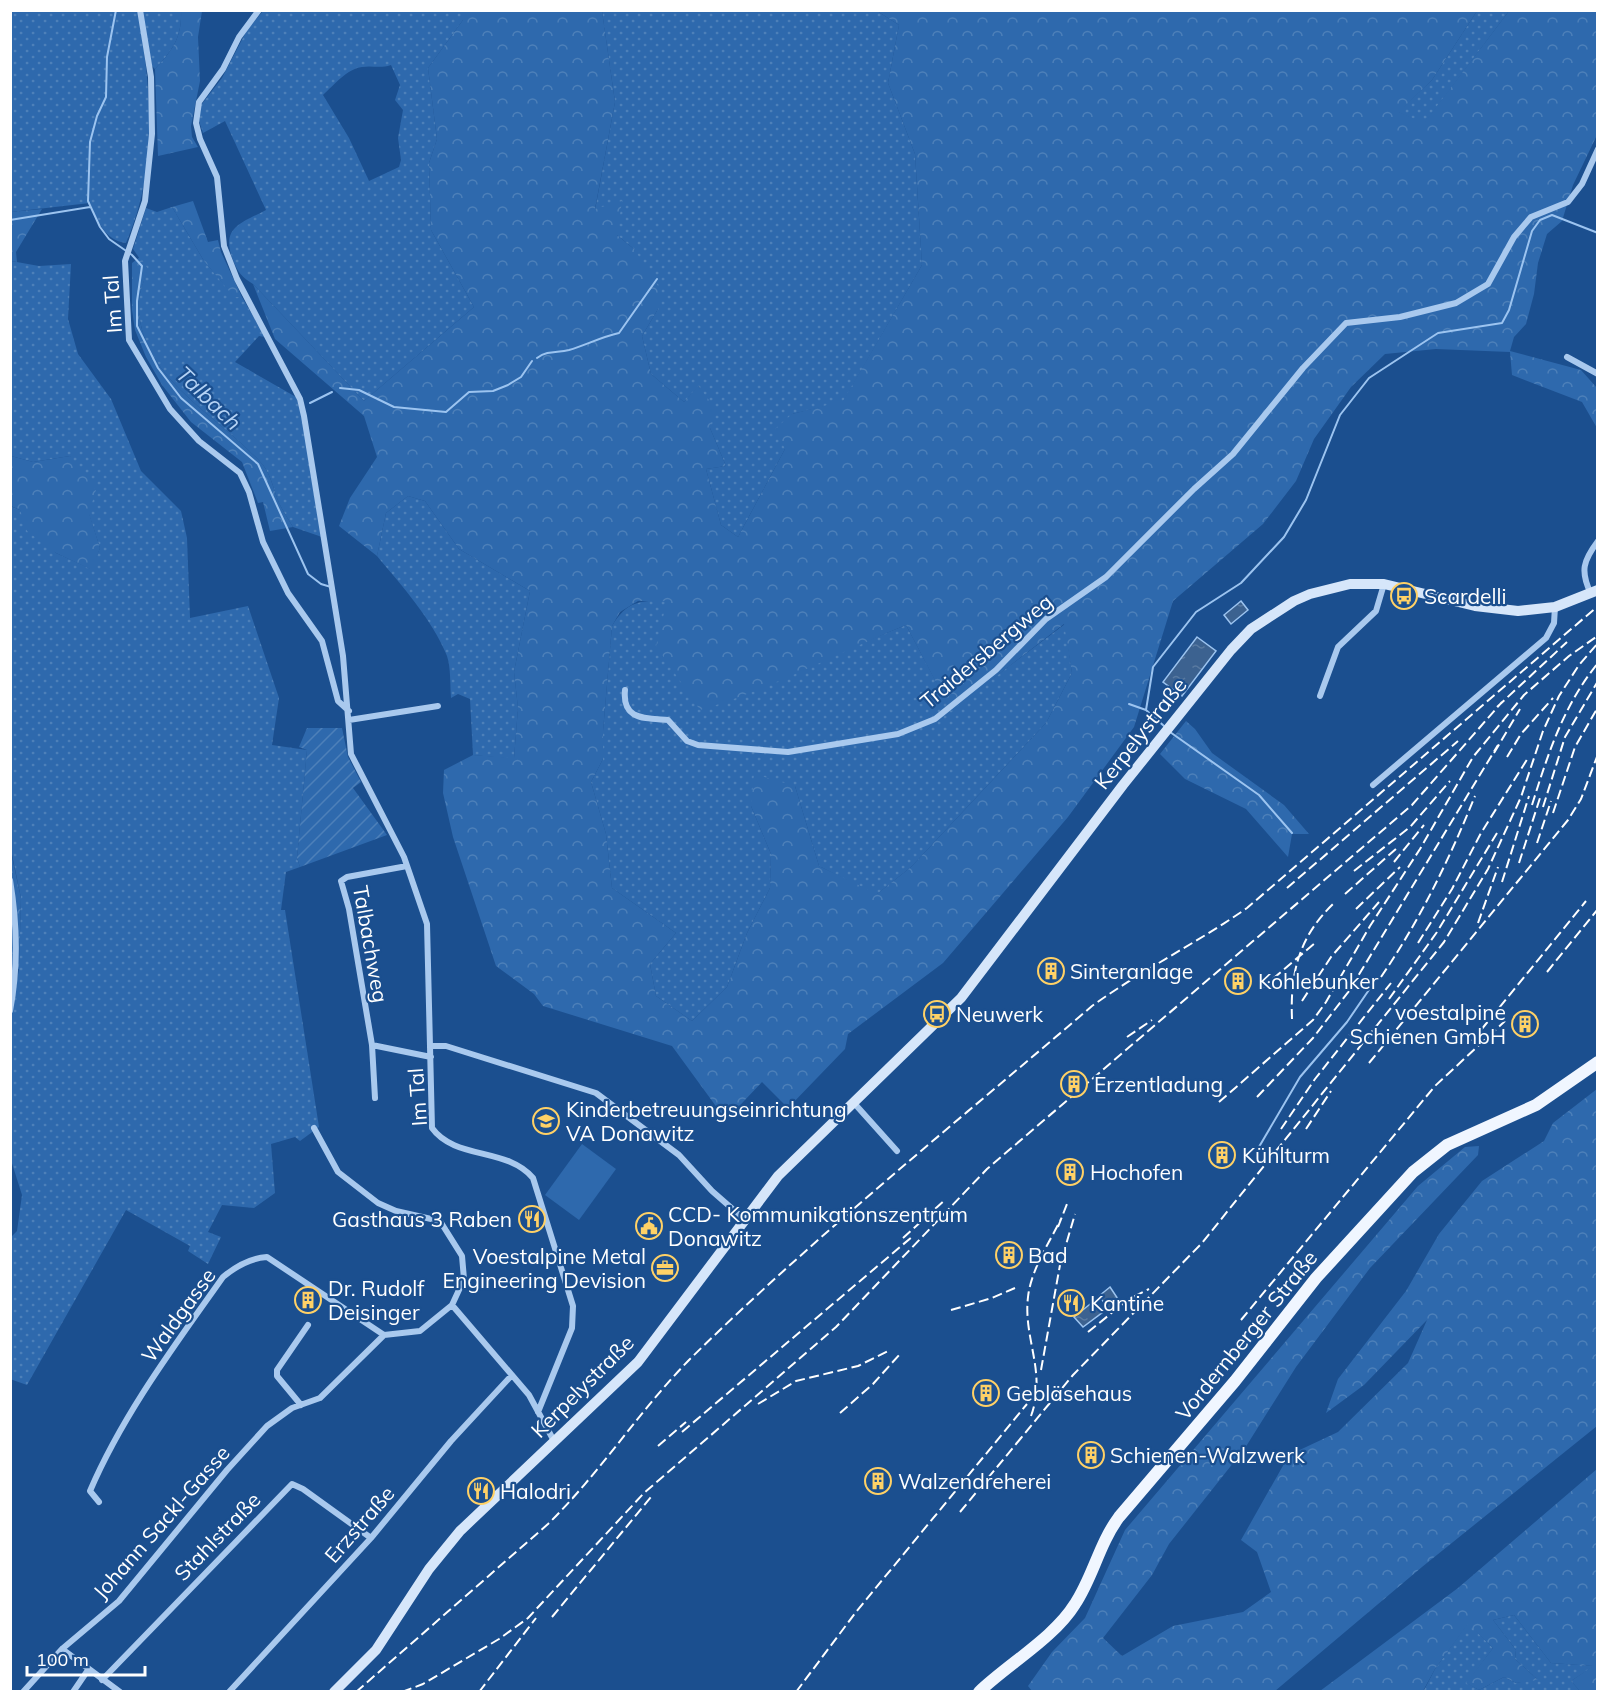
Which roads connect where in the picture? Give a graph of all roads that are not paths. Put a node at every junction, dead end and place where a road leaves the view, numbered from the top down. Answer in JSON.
{"nodes":[{"id":1,"x":140,"y":10,"type":"edge"},
{"id":2,"x":259,"y":10,"type":"edge"},
{"id":3,"x":1598,"y":149,"type":"edge"},
{"id":4,"x":1567,"y":357,"type":"dead end"},
{"id":5,"x":1597,"y":374,"type":"edge"},
{"id":6,"x":1598,"y":542,"type":"edge"},
{"id":7,"x":1384,"y":584,"type":"junction"},
{"id":8,"x":1594,"y":592,"type":"edge"},
{"id":9,"x":1555,"y":607,"type":"junction"},
{"id":10,"x":626,"y":690,"type":"dead end"},
{"id":11,"x":1320,"y":696,"type":"dead end"},
{"id":12,"x":438,"y":706,"type":"dead end"},
{"id":13,"x":349,"y":711,"type":"junction"},
{"id":14,"x":349,"y":720,"type":"junction"},
{"id":15,"x":1372,"y":785,"type":"dead end"},
{"id":16,"x":407,"y":866,"type":"junction"},
{"id":17,"x":10,"y":880,"type":"edge"},
{"id":18,"x":10,"y":1011,"type":"edge"},
{"id":19,"x":372,"y":1045,"type":"junction"},
{"id":20,"x":430,"y":1046,"type":"junction"},
{"id":21,"x":431,"y":1057,"type":"junction"},
{"id":22,"x":1598,"y":1062,"type":"edge"},
{"id":23,"x":375,"y":1098,"type":"dead end"},
{"id":24,"x":854,"y":1103,"type":"junction"},
{"id":25,"x":314,"y":1128,"type":"dead end"},
{"id":26,"x":897,"y":1151,"type":"dead end"},
{"id":27,"x":744,"y":1219,"type":"junction"},
{"id":28,"x":452,"y":1305,"type":"junction"},
{"id":29,"x":308,"y":1325,"type":"dead end"},
{"id":30,"x":384,"y":1335,"type":"junction"},
{"id":31,"x":512,"y":1375,"type":"junction"},
{"id":32,"x":301,"y":1405,"type":"junction"},
{"id":33,"x":538,"y":1412,"type":"junction"},
{"id":34,"x":554,"y":1441,"type":"junction"},
{"id":35,"x":99,"y":1502,"type":"dead end"},
{"id":36,"x":371,"y":1538,"type":"junction"},
{"id":37,"x":62,"y":1649,"type":"junction"},
{"id":38,"x":88,"y":1670,"type":"junction"},
{"id":39,"x":102,"y":1680,"type":"junction"},
{"id":40,"x":23,"y":1692,"type":"edge"},
{"id":41,"x":73,"y":1692,"type":"edge"},
{"id":42,"x":120,"y":1692,"type":"edge"},
{"id":43,"x":229,"y":1692,"type":"edge"},
{"id":44,"x":334,"y":1692,"type":"edge"},
{"id":45,"x":978,"y":1692,"type":"edge"}],
"edges":[{"from":1,"to":13,"type":"street","name":"Im Tal"},
{"from":2,"to":13,"type":"street","name":"Im Tal"},
{"from":3,"to":10,"type":"street","name":"Traidersbergweg"},
{"from":4,"to":5,"type":"street"},
{"from":6,"to":8,"type":"street"},
{"from":7,"to":9,"type":"main road","name":"Kerpelystraße"},
{"from":7,"to":11,"type":"street"},
{"from":7,"to":24,"type":"main road","name":"Kerpelystraße"},
{"from":8,"to":9,"type":"main road","name":"Kerpelystraße"},
{"from":9,"to":15,"type":"street"},
{"from":12,"to":14,"type":"street"},
{"from":13,"to":14,"type":"street","name":"Im Tal"},
{"from":14,"to":16,"type":"street","name":"Im Tal"},
{"from":16,"to":19,"type":"street","name":"Talbachweg"},
{"from":16,"to":20,"type":"street","name":"Im Tal"},
{"from":17,"to":18,"type":"street"},
{"from":19,"to":21,"type":"street"},
{"from":19,"to":23,"type":"street","name":"Talbachweg"},
{"from":20,"to":21,"type":"street","name":"Im Tal"},
{"from":20,"to":27,"type":"street"},
{"from":21,"to":33,"type":"street","name":"Im Tal"},
{"from":22,"to":45,"type":"main road","name":"Vordernberger Straße"},
{"from":24,"to":26,"type":"street"},
{"from":24,"to":27,"type":"main road","name":"Kerpelystraße"},
{"from":25,"to":28,"type":"street"},
{"from":27,"to":34,"type":"main road","name":"Kerpelystraße"},
{"from":28,"to":30,"type":"street"},
{"from":28,"to":31,"type":"street"},
{"from":29,"to":32,"type":"street"},
{"from":30,"to":32,"type":"street","name":"Johann Sackl-Gasse"},
{"from":30,"to":35,"type":"street","name":"Waldgasse"},
{"from":31,"to":33,"type":"street"},
{"from":31,"to":36,"type":"street","name":"Erzstraße"},
{"from":32,"to":37,"type":"street","name":"Johann Sackl-Gasse"},
{"from":33,"to":34,"type":"street"},
{"from":34,"to":44,"type":"main road","name":"Kerpelystraße"},
{"from":36,"to":39,"type":"street","name":"Stahlstraße"},
{"from":36,"to":43,"type":"street","name":"Erzstraße"},
{"from":37,"to":38,"type":"street"},
{"from":37,"to":40,"type":"street","name":"Johann Sackl-Gasse"},
{"from":38,"to":39,"type":"street"},
{"from":38,"to":41,"type":"street"},
{"from":39,"to":42,"type":"street"}]}
